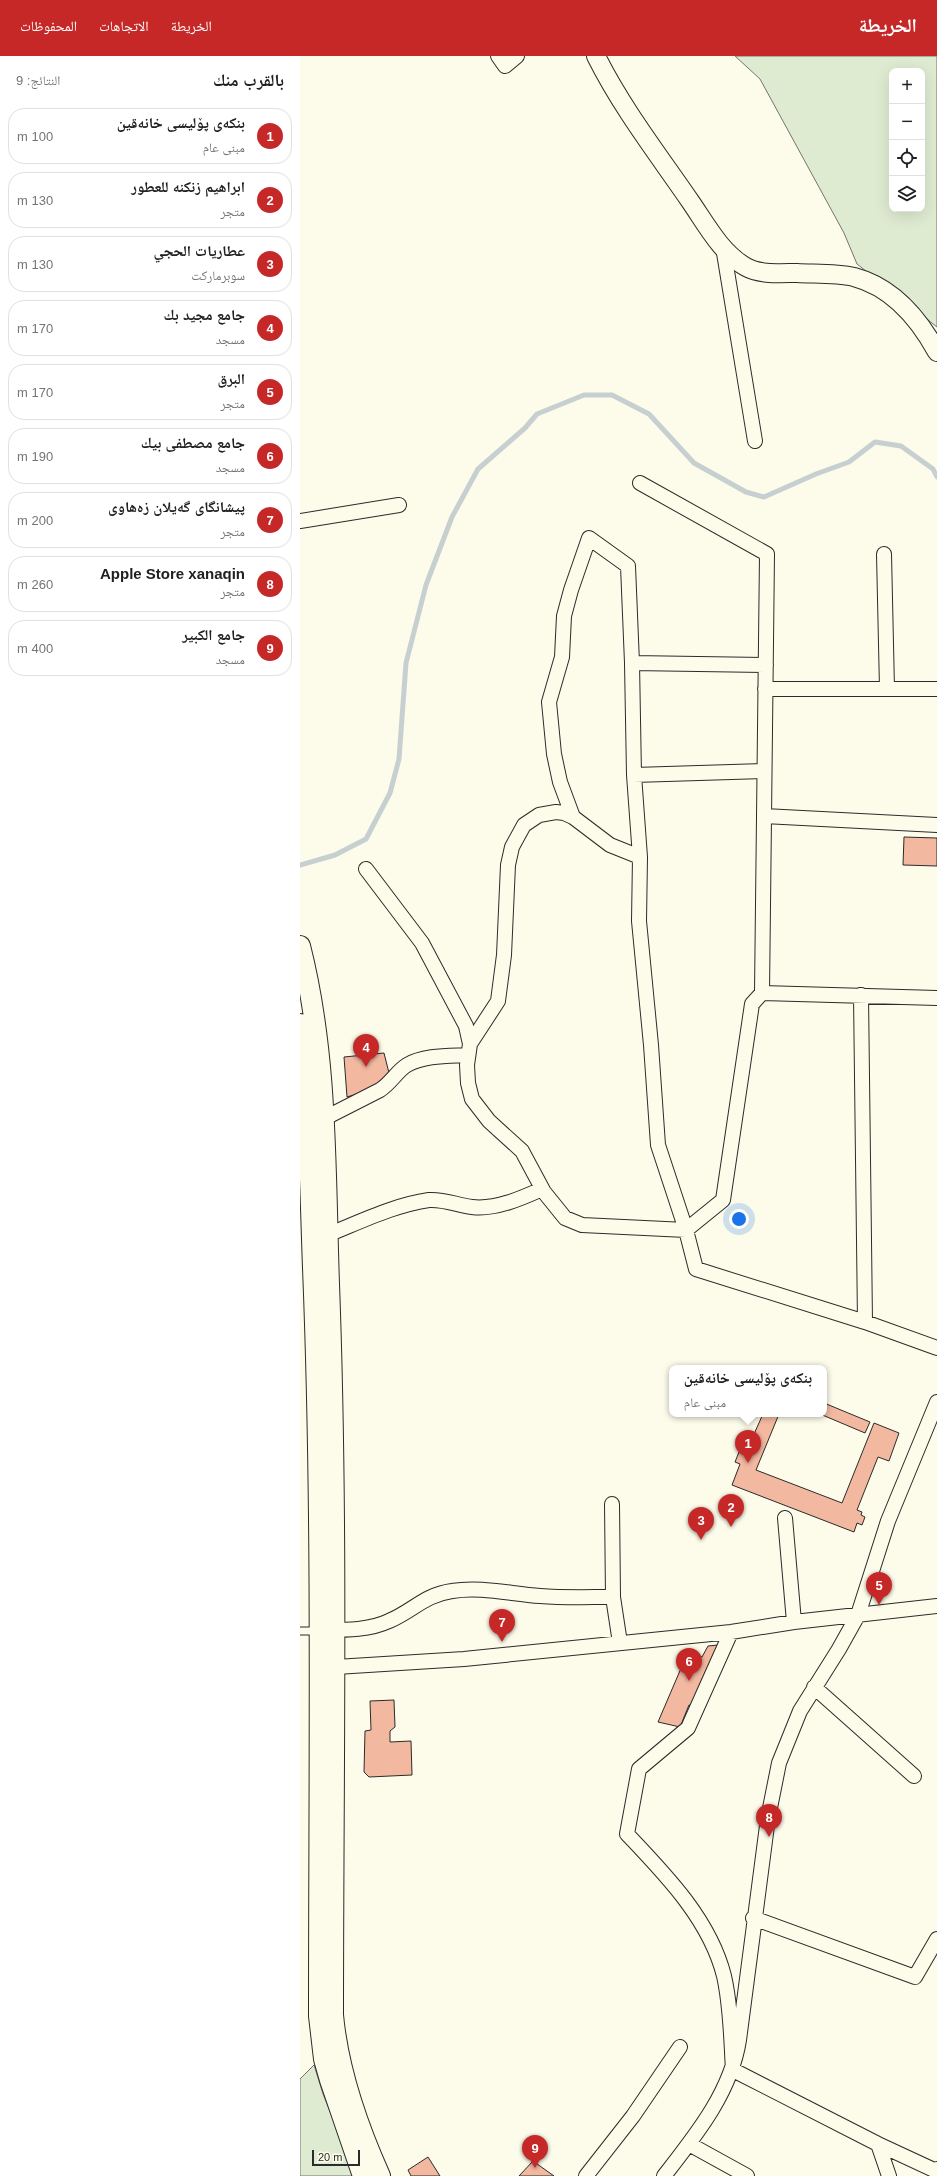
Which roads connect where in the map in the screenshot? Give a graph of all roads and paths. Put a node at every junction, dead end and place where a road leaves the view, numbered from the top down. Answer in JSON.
{"nodes":[{"id":1,"x":498,"y":56,"type":"edge"},
{"id":2,"x":517,"y":56,"type":"edge"},
{"id":3,"x":596,"y":56,"type":"edge"},
{"id":4,"x":723,"y":247,"type":"junction"},
{"id":5,"x":937,"y":352,"type":"edge"},
{"id":6,"x":755,"y":441,"type":"dead end"},
{"id":7,"x":640,"y":483,"type":"dead end"},
{"id":8,"x":399,"y":505,"type":"dead end"},
{"id":9,"x":300,"y":521,"type":"edge"},
{"id":10,"x":884,"y":554,"type":"dead end"},
{"id":11,"x":632,"y":663,"type":"junction"},
{"id":12,"x":766,"y":665,"type":"junction"},
{"id":13,"x":765,"y":689,"type":"junction"},
{"id":14,"x":887,"y":689,"type":"junction"},
{"id":15,"x":937,"y":689,"type":"edge"},
{"id":16,"x":764,"y":772,"type":"junction"},
{"id":17,"x":634,"y":776,"type":"junction"},
{"id":18,"x":764,"y":816,"type":"junction"},
{"id":19,"x":573,"y":817,"type":"junction"},
{"id":20,"x":937,"y":825,"type":"edge"},
{"id":21,"x":640,"y":858,"type":"junction"},
{"id":22,"x":366,"y":869,"type":"dead end"},
{"id":23,"x":300,"y":946,"type":"edge"},
{"id":24,"x":762,"y":993,"type":"junction"},
{"id":25,"x":861,"y":995,"type":"junction"},
{"id":26,"x":937,"y":998,"type":"edge"},
{"id":27,"x":300,"y":1024,"type":"edge"},
{"id":28,"x":469,"y":1050,"type":"junction"},
{"id":29,"x":323,"y":1119,"type":"junction"},
{"id":30,"x":542,"y":1189,"type":"junction"},
{"id":31,"x":686,"y":1230,"type":"junction"},
{"id":32,"x":327,"y":1235,"type":"junction"},
{"id":33,"x":865,"y":1322,"type":"junction"},
{"id":34,"x":937,"y":1348,"type":"edge"},
{"id":35,"x":937,"y":1402,"type":"edge"},
{"id":36,"x":612,"y":1504,"type":"dead end"},
{"id":37,"x":785,"y":1518,"type":"dead end"},
{"id":38,"x":613,"y":1597,"type":"junction"},
{"id":39,"x":937,"y":1606,"type":"edge"},
{"id":40,"x":858,"y":1615,"type":"junction"},
{"id":41,"x":794,"y":1622,"type":"junction"},
{"id":42,"x":328,"y":1630,"type":"junction"},
{"id":43,"x":300,"y":1631,"type":"edge"},
{"id":44,"x":731,"y":1632,"type":"junction"},
{"id":45,"x":620,"y":1643,"type":"junction"},
{"id":46,"x":328,"y":1668,"type":"junction"},
{"id":47,"x":814,"y":1687,"type":"junction"},
{"id":48,"x":914,"y":1776,"type":"dead end"},
{"id":49,"x":753,"y":1918,"type":"junction"},
{"id":50,"x":937,"y":1939,"type":"edge"},
{"id":51,"x":680,"y":2047,"type":"dead end"},
{"id":52,"x":733,"y":2070,"type":"junction"},
{"id":53,"x":689,"y":2144,"type":"junction"},
{"id":54,"x":878,"y":2144,"type":"junction"},
{"id":55,"x":915,"y":2162,"type":"junction"},
{"id":56,"x":937,"y":2169,"type":"edge"},
{"id":57,"x":888,"y":2172,"type":"edge"},
{"id":58,"x":363,"y":2176,"type":"edge"},
{"id":59,"x":380,"y":2176,"type":"edge"},
{"id":60,"x":586,"y":2176,"type":"edge"},
{"id":61,"x":664,"y":2176,"type":"edge"},
{"id":62,"x":746,"y":2176,"type":"edge"}],
"edges":[{"from":1,"to":2,"type":"street"},
{"from":3,"to":4,"type":"street"},
{"from":4,"to":5,"type":"street"},
{"from":4,"to":6,"type":"street"},
{"from":7,"to":12,"type":"street"},
{"from":8,"to":9,"type":"street"},
{"from":10,"to":14,"type":"street"},
{"from":11,"to":12,"type":"street"},
{"from":11,"to":17,"type":"street"},
{"from":11,"to":19,"type":"street"},
{"from":12,"to":13,"type":"street"},
{"from":13,"to":14,"type":"street"},
{"from":13,"to":16,"type":"street"},
{"from":14,"to":15,"type":"street"},
{"from":16,"to":17,"type":"street"},
{"from":16,"to":18,"type":"street"},
{"from":17,"to":21,"type":"street"},
{"from":18,"to":20,"type":"street"},
{"from":18,"to":24,"type":"street"},
{"from":19,"to":21,"type":"street"},
{"from":19,"to":28,"type":"street"},
{"from":21,"to":31,"type":"street"},
{"from":22,"to":28,"type":"street"},
{"from":23,"to":29,"type":"main road"},
{"from":24,"to":25,"type":"street"},
{"from":24,"to":31,"type":"street"},
{"from":25,"to":26,"type":"street"},
{"from":25,"to":33,"type":"street"},
{"from":27,"to":42,"type":"main road"},
{"from":28,"to":29,"type":"street"},
{"from":28,"to":30,"type":"street"},
{"from":29,"to":32,"type":"main road"},
{"from":30,"to":31,"type":"street"},
{"from":30,"to":32,"type":"street"},
{"from":31,"to":33,"type":"street"},
{"from":32,"to":42,"type":"main road"},
{"from":33,"to":34,"type":"street"},
{"from":35,"to":40,"type":"street"},
{"from":36,"to":38,"type":"street"},
{"from":37,"to":41,"type":"street"},
{"from":38,"to":42,"type":"street"},
{"from":38,"to":45,"type":"street"},
{"from":39,"to":40,"type":"street"},
{"from":40,"to":41,"type":"street"},
{"from":40,"to":47,"type":"street"},
{"from":41,"to":44,"type":"street"},
{"from":42,"to":43,"type":"lane"},
{"from":42,"to":46,"type":"main road"},
{"from":44,"to":45,"type":"street"},
{"from":44,"to":52,"type":"street"},
{"from":45,"to":46,"type":"street"},
{"from":46,"to":58,"type":"main road"},
{"from":46,"to":59,"type":"main road"},
{"from":47,"to":48,"type":"street"},
{"from":47,"to":49,"type":"street"},
{"from":49,"to":50,"type":"street"},
{"from":49,"to":52,"type":"street"},
{"from":51,"to":60,"type":"street"},
{"from":52,"to":53,"type":"street"},
{"from":52,"to":54,"type":"street"},
{"from":53,"to":61,"type":"street"},
{"from":53,"to":62,"type":"street"},
{"from":54,"to":55,"type":"street"},
{"from":54,"to":57,"type":"street"},
{"from":55,"to":56,"type":"street"},
{"from":55,"to":57,"type":"street"}]}
